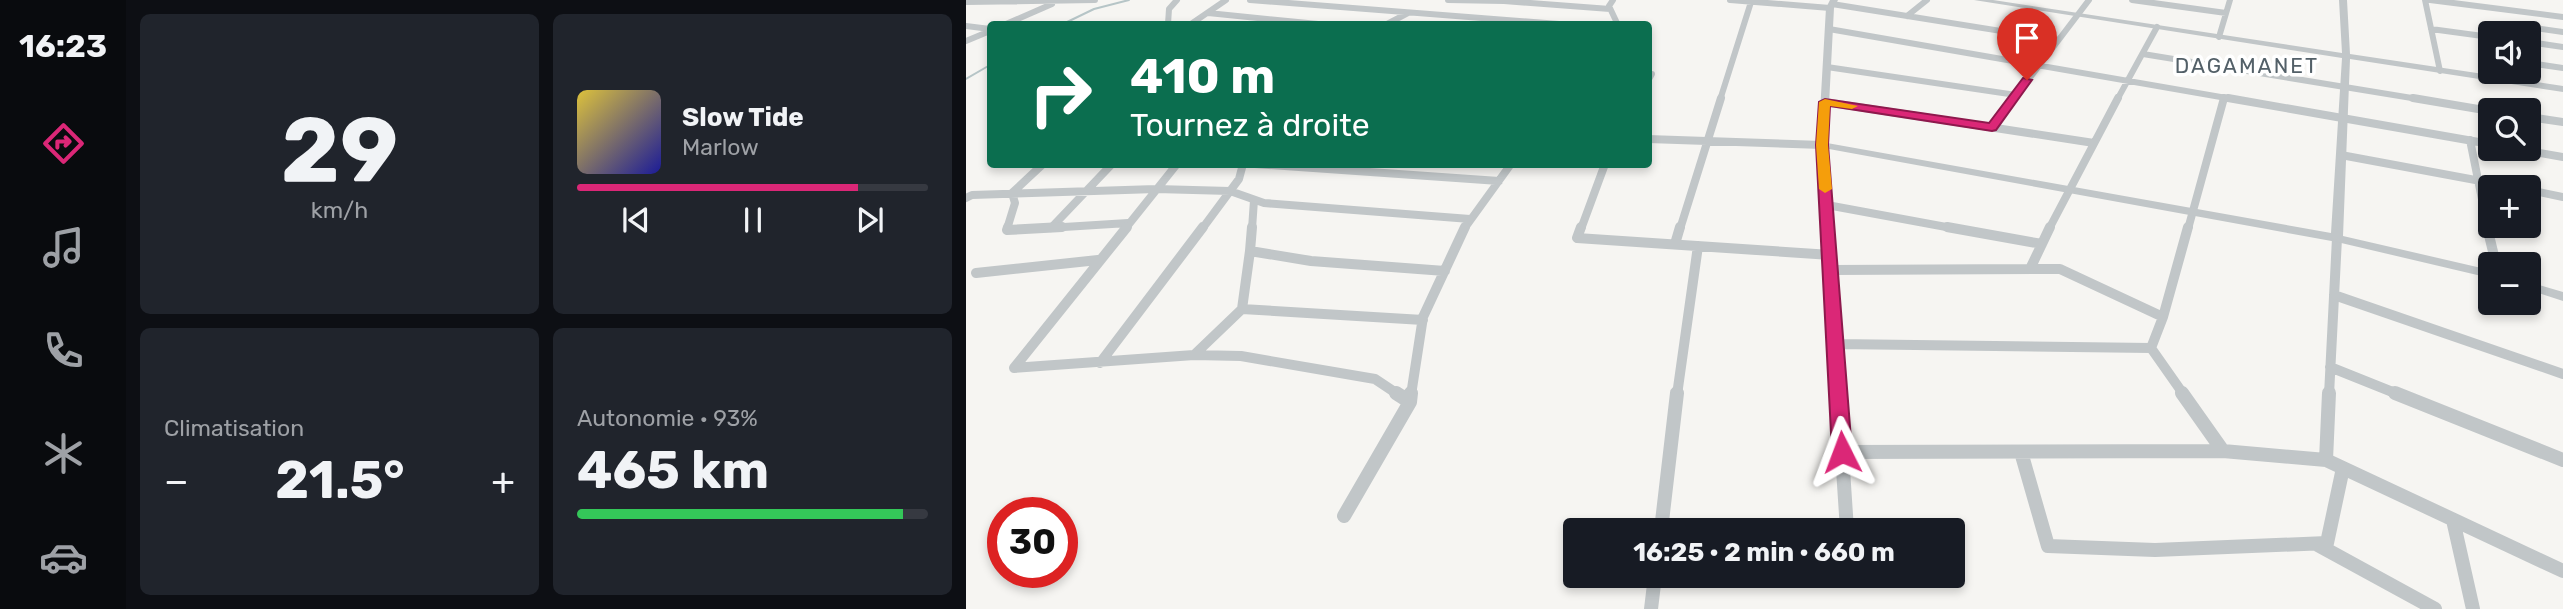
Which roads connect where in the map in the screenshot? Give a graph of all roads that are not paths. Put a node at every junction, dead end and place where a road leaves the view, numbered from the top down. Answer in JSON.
{"nodes":[{"id":1,"x":1095,"y":0,"type":"edge"},
{"id":2,"x":1177,"y":0,"type":"edge"},
{"id":3,"x":1226,"y":0,"type":"edge"},
{"id":4,"x":1250,"y":0,"type":"edge"},
{"id":5,"x":1448,"y":0,"type":"edge"},
{"id":6,"x":1613,"y":0,"type":"edge"},
{"id":7,"x":1730,"y":0,"type":"edge"},
{"id":8,"x":1927,"y":0,"type":"edge"},
{"id":9,"x":1978,"y":0,"type":"edge"},
{"id":10,"x":2089,"y":0,"type":"edge"},
{"id":11,"x":2132,"y":0,"type":"edge"},
{"id":12,"x":2230,"y":0,"type":"edge"},
{"id":13,"x":2343,"y":0,"type":"edge"},
{"id":14,"x":2427,"y":0,"type":"edge"},
{"id":15,"x":979,"y":1,"type":"edge"},
{"id":16,"x":1056,"y":1,"type":"edge"},
{"id":17,"x":1481,"y":1,"type":"edge"},
{"id":18,"x":966,"y":2,"type":"edge"},
{"id":19,"x":1751,"y":2,"type":"edge"},
{"id":20,"x":1832,"y":4,"type":"edge"},
{"id":21,"x":1312,"y":5,"type":"junction"},
{"id":22,"x":1610,"y":9,"type":"junction"},
{"id":23,"x":2499,"y":9,"type":"junction"},
{"id":24,"x":1302,"y":10,"type":"dead end"},
{"id":25,"x":1208,"y":13,"type":"junction"},
{"id":26,"x":1408,"y":13,"type":"junction"},
{"id":27,"x":2226,"y":13,"type":"junction"},
{"id":28,"x":2078,"y":15,"type":"junction"},
{"id":29,"x":1457,"y":16,"type":"junction"},
{"id":30,"x":1907,"y":16,"type":"junction"},
{"id":31,"x":2563,"y":17,"type":"edge"},
{"id":32,"x":1256,"y":19,"type":"junction"},
{"id":33,"x":1013,"y":21,"type":"edge"},
{"id":34,"x":1168,"y":21,"type":"edge"},
{"id":35,"x":1196,"y":21,"type":"edge"},
{"id":36,"x":1250,"y":21,"type":"edge"},
{"id":37,"x":1288,"y":21,"type":"edge"},
{"id":38,"x":1393,"y":21,"type":"edge"},
{"id":39,"x":1450,"y":21,"type":"edge"},
{"id":40,"x":1503,"y":21,"type":"edge"},
{"id":41,"x":1616,"y":21,"type":"edge"},
{"id":42,"x":2505,"y":21,"type":"edge"},
{"id":43,"x":966,"y":26,"type":"edge"},
{"id":44,"x":2157,"y":27,"type":"junction"},
{"id":45,"x":1829,"y":29,"type":"junction"},
{"id":46,"x":2431,"y":29,"type":"junction"},
{"id":47,"x":2541,"y":29,"type":"edge"},
{"id":48,"x":987,"y":30,"type":"edge"},
{"id":49,"x":987,"y":31,"type":"edge"},
{"id":50,"x":2563,"y":32,"type":"edge"},
{"id":51,"x":2478,"y":35,"type":"edge"},
{"id":52,"x":2219,"y":37,"type":"junction"},
{"id":53,"x":2058,"y":40,"type":"junction"},
{"id":54,"x":966,"y":41,"type":"edge"},
{"id":55,"x":2541,"y":44,"type":"edge"},
{"id":56,"x":2563,"y":47,"type":"edge"},
{"id":57,"x":2143,"y":54,"type":"junction"},
{"id":58,"x":2346,"y":56,"type":"junction"},
{"id":59,"x":2039,"y":65,"type":"junction"},
{"id":60,"x":2541,"y":65,"type":"edge"},
{"id":61,"x":1827,"y":67,"type":"junction"},
{"id":62,"x":2563,"y":68,"type":"edge"},
{"id":63,"x":2440,"y":71,"type":"junction"},
{"id":64,"x":2128,"y":80,"type":"junction"},
{"id":65,"x":2344,"y":87,"type":"junction"},
{"id":66,"x":2563,"y":89,"type":"edge"},
{"id":67,"x":2015,"y":94,"type":"junction"},
{"id":68,"x":2224,"y":97,"type":"junction"},
{"id":69,"x":1825,"y":102,"type":"junction"},
{"id":70,"x":2478,"y":109,"type":"edge"},
{"id":71,"x":2343,"y":118,"type":"junction"},
{"id":72,"x":2541,"y":119,"type":"edge"},
{"id":73,"x":2560,"y":122,"type":"edge"},
{"id":74,"x":1992,"y":127,"type":"junction"},
{"id":75,"x":2563,"y":134,"type":"edge"},
{"id":76,"x":1652,"y":139,"type":"edge"},
{"id":77,"x":1708,"y":141,"type":"junction"},
{"id":78,"x":2470,"y":141,"type":"junction"},
{"id":79,"x":2478,"y":142,"type":"edge"},
{"id":80,"x":2094,"y":143,"type":"junction"},
{"id":81,"x":1822,"y":145,"type":"junction"},
{"id":82,"x":2541,"y":153,"type":"edge"},
{"id":83,"x":2341,"y":155,"type":"junction"},
{"id":84,"x":2563,"y":157,"type":"edge"},
{"id":85,"x":1039,"y":168,"type":"edge"},
{"id":86,"x":1108,"y":168,"type":"edge"},
{"id":87,"x":1174,"y":168,"type":"edge"},
{"id":88,"x":1242,"y":168,"type":"edge"},
{"id":89,"x":1312,"y":168,"type":"edge"},
{"id":90,"x":1508,"y":168,"type":"edge"},
{"id":91,"x":1603,"y":168,"type":"edge"},
{"id":92,"x":2476,"y":180,"type":"junction"},
{"id":93,"x":1499,"y":181,"type":"junction"},
{"id":94,"x":1157,"y":189,"type":"junction"},
{"id":95,"x":2068,"y":189,"type":"junction"},
{"id":96,"x":1086,"y":191,"type":"junction"},
{"id":97,"x":1230,"y":191,"type":"junction"},
{"id":98,"x":2541,"y":192,"type":"edge"},
{"id":99,"x":1012,"y":193,"type":"junction"},
{"id":100,"x":2563,"y":197,"type":"edge"},
{"id":101,"x":966,"y":198,"type":"edge"},
{"id":102,"x":1254,"y":200,"type":"junction"},
{"id":103,"x":1827,"y":205,"type":"junction"},
{"id":104,"x":2192,"y":211,"type":"junction"},
{"id":105,"x":1471,"y":219,"type":"junction"},
{"id":106,"x":1128,"y":223,"type":"junction"},
{"id":107,"x":1051,"y":228,"type":"junction"},
{"id":108,"x":2337,"y":237,"type":"junction"},
{"id":109,"x":1675,"y":244,"type":"junction"},
{"id":110,"x":2042,"y":244,"type":"junction"},
{"id":111,"x":1698,"y":246,"type":"junction"},
{"id":112,"x":1250,"y":251,"type":"junction"},
{"id":113,"x":2493,"y":252,"type":"edge"},
{"id":114,"x":1830,"y":255,"type":"junction"},
{"id":115,"x":1098,"y":260,"type":"junction"},
{"id":116,"x":2030,"y":269,"type":"junction"},
{"id":117,"x":1832,"y":270,"type":"junction"},
{"id":118,"x":1445,"y":271,"type":"junction"},
{"id":119,"x":2478,"y":271,"type":"edge"},
{"id":120,"x":976,"y":272,"type":"dead end"},
{"id":121,"x":2541,"y":290,"type":"edge"},
{"id":122,"x":2334,"y":295,"type":"junction"},
{"id":123,"x":2563,"y":297,"type":"edge"},
{"id":124,"x":1242,"y":309,"type":"junction"},
{"id":125,"x":2163,"y":317,"type":"junction"},
{"id":126,"x":1423,"y":320,"type":"junction"},
{"id":127,"x":1836,"y":344,"type":"junction"},
{"id":128,"x":2151,"y":348,"type":"junction"},
{"id":129,"x":1194,"y":355,"type":"junction"},
{"id":130,"x":1100,"y":363,"type":"junction"},
{"id":131,"x":2330,"y":367,"type":"junction"},
{"id":132,"x":2563,"y":374,"type":"edge"},
{"id":133,"x":1410,"y":402,"type":"junction"},
{"id":134,"x":2223,"y":451,"type":"junction"},
{"id":135,"x":1842,"y":452,"type":"junction"},
{"id":136,"x":2021,"y":452,"type":"junction"},
{"id":137,"x":2326,"y":460,"type":"junction"},
{"id":138,"x":2563,"y":460,"type":"edge"},
{"id":139,"x":2343,"y":468,"type":"junction"},
{"id":140,"x":1344,"y":516,"type":"dead end"},
{"id":141,"x":1662,"y":518,"type":"edge"},
{"id":142,"x":1846,"y":518,"type":"edge"},
{"id":143,"x":2453,"y":520,"type":"junction"},
{"id":144,"x":2316,"y":544,"type":"junction"},
{"id":145,"x":2563,"y":571,"type":"edge"},
{"id":146,"x":1654,"y":588,"type":"edge"},
{"id":147,"x":1651,"y":609,"type":"edge"},
{"id":148,"x":2435,"y":609,"type":"edge"},
{"id":149,"x":2473,"y":609,"type":"edge"}],
"edges":[{"from":1,"to":16,"type":"street"},
{"from":2,"to":34,"type":"street"},
{"from":3,"to":25,"type":"street"},
{"from":4,"to":21,"type":"street"},
{"from":5,"to":17,"type":"street"},
{"from":6,"to":22,"type":"street"},
{"from":7,"to":19,"type":"street"},
{"from":8,"to":30,"type":"street"},
{"from":9,"to":28,"type":"street"},
{"from":10,"to":28,"type":"street"},
{"from":11,"to":27,"type":"street"},
{"from":12,"to":27,"type":"street"},
{"from":13,"to":58,"type":"street"},
{"from":14,"to":23,"type":"street"},
{"from":14,"to":46,"type":"street"},
{"from":15,"to":16,"type":"street"},
{"from":15,"to":18,"type":"street"},
{"from":16,"to":33,"type":"street"},
{"from":17,"to":22,"type":"street"},
{"from":17,"to":29,"type":"street"},
{"from":19,"to":20,"type":"street"},
{"from":19,"to":77,"type":"street"},
{"from":20,"to":30,"type":"street"},
{"from":20,"to":45,"type":"street"},
{"from":21,"to":24,"type":"street"},
{"from":21,"to":26,"type":"street"},
{"from":22,"to":41,"type":"street"},
{"from":23,"to":31,"type":"street"},
{"from":23,"to":42,"type":"street"},
{"from":25,"to":32,"type":"street"},
{"from":25,"to":35,"type":"street"},
{"from":26,"to":29,"type":"street"},
{"from":26,"to":38,"type":"street"},
{"from":27,"to":52,"type":"street"},
{"from":28,"to":44,"type":"street"},
{"from":28,"to":53,"type":"street"},
{"from":29,"to":39,"type":"street"},
{"from":29,"to":40,"type":"street"},
{"from":30,"to":53,"type":"street"},
{"from":32,"to":36,"type":"street"},
{"from":32,"to":37,"type":"street"},
{"from":43,"to":48,"type":"street"},
{"from":44,"to":52,"type":"street"},
{"from":44,"to":57,"type":"street"},
{"from":45,"to":59,"type":"street"},
{"from":45,"to":61,"type":"street"},
{"from":46,"to":51,"type":"street"},
{"from":46,"to":63,"type":"street"},
{"from":47,"to":50,"type":"street"},
{"from":49,"to":54,"type":"street"},
{"from":52,"to":58,"type":"street"},
{"from":53,"to":59,"type":"street"},
{"from":55,"to":56,"type":"street"},
{"from":57,"to":64,"type":"street"},
{"from":57,"to":65,"type":"street"},
{"from":58,"to":63,"type":"street"},
{"from":58,"to":65,"type":"street"},
{"from":59,"to":64,"type":"street"},
{"from":59,"to":67,"type":"street"},
{"from":60,"to":62,"type":"street"},
{"from":61,"to":67,"type":"street"},
{"from":61,"to":69,"type":"street"},
{"from":63,"to":66,"type":"street"},
{"from":64,"to":68,"type":"street"},
{"from":64,"to":80,"type":"street"},
{"from":65,"to":70,"type":"street"},
{"from":65,"to":71,"type":"street"},
{"from":67,"to":74,"type":"street"},
{"from":68,"to":71,"type":"street"},
{"from":68,"to":104,"type":"street"},
{"from":69,"to":74,"type":"street"},
{"from":69,"to":81,"type":"street"},
{"from":71,"to":78,"type":"street"},
{"from":71,"to":83,"type":"street"},
{"from":72,"to":73,"type":"street"},
{"from":73,"to":75,"type":"street"},
{"from":74,"to":80,"type":"street"},
{"from":76,"to":77,"type":"street"},
{"from":77,"to":81,"type":"street"},
{"from":77,"to":109,"type":"street"},
{"from":78,"to":79,"type":"street"},
{"from":78,"to":92,"type":"street"},
{"from":80,"to":95,"type":"street"},
{"from":81,"to":95,"type":"street"},
{"from":81,"to":103,"type":"street"},
{"from":82,"to":84,"type":"street"},
{"from":83,"to":92,"type":"street"},
{"from":83,"to":108,"type":"street"},
{"from":85,"to":99,"type":"street"},
{"from":86,"to":96,"type":"street"},
{"from":87,"to":94,"type":"street"},
{"from":88,"to":97,"type":"street"},
{"from":89,"to":93,"type":"street"},
{"from":90,"to":93,"type":"street"},
{"from":91,"to":109,"type":"street"},
{"from":92,"to":113,"type":"street"},
{"from":93,"to":105,"type":"street"},
{"from":94,"to":96,"type":"street"},
{"from":94,"to":97,"type":"street"},
{"from":94,"to":106,"type":"street"},
{"from":95,"to":104,"type":"street"},
{"from":95,"to":110,"type":"street"},
{"from":96,"to":99,"type":"street"},
{"from":96,"to":107,"type":"street"},
{"from":97,"to":102,"type":"street"},
{"from":97,"to":130,"type":"street"},
{"from":98,"to":100,"type":"street"},
{"from":99,"to":101,"type":"street"},
{"from":99,"to":107,"type":"street"},
{"from":102,"to":105,"type":"street"},
{"from":102,"to":112,"type":"street"},
{"from":103,"to":110,"type":"street"},
{"from":103,"to":114,"type":"street"},
{"from":104,"to":108,"type":"street"},
{"from":104,"to":125,"type":"street"},
{"from":105,"to":118,"type":"street"},
{"from":106,"to":107,"type":"street"},
{"from":106,"to":115,"type":"street"},
{"from":108,"to":119,"type":"street"},
{"from":108,"to":122,"type":"street"},
{"from":109,"to":111,"type":"street"},
{"from":110,"to":116,"type":"street"},
{"from":111,"to":114,"type":"street"},
{"from":111,"to":141,"type":"street"},
{"from":112,"to":118,"type":"street"},
{"from":112,"to":124,"type":"street"},
{"from":114,"to":117,"type":"street"},
{"from":115,"to":120,"type":"street"},
{"from":115,"to":130,"type":"street"},
{"from":116,"to":117,"type":"street"},
{"from":116,"to":125,"type":"street"},
{"from":117,"to":127,"type":"street"},
{"from":118,"to":126,"type":"street"},
{"from":121,"to":123,"type":"street"},
{"from":122,"to":131,"type":"street"},
{"from":122,"to":132,"type":"street"},
{"from":124,"to":126,"type":"street"},
{"from":124,"to":129,"type":"street"},
{"from":125,"to":128,"type":"street"},
{"from":126,"to":133,"type":"street"},
{"from":127,"to":128,"type":"street"},
{"from":127,"to":135,"type":"street"},
{"from":128,"to":134,"type":"street"},
{"from":129,"to":130,"type":"street"},
{"from":129,"to":133,"type":"street"},
{"from":131,"to":137,"type":"street"},
{"from":131,"to":138,"type":"street"},
{"from":133,"to":140,"type":"street"},
{"from":134,"to":136,"type":"street"},
{"from":134,"to":137,"type":"street"},
{"from":135,"to":136,"type":"street"},
{"from":135,"to":142,"type":"street"},
{"from":136,"to":144,"type":"street"},
{"from":137,"to":139,"type":"street"},
{"from":139,"to":143,"type":"street"},
{"from":139,"to":144,"type":"street"},
{"from":143,"to":145,"type":"street"},
{"from":143,"to":149,"type":"street"},
{"from":144,"to":148,"type":"street"},
{"from":146,"to":147,"type":"street"}]}
